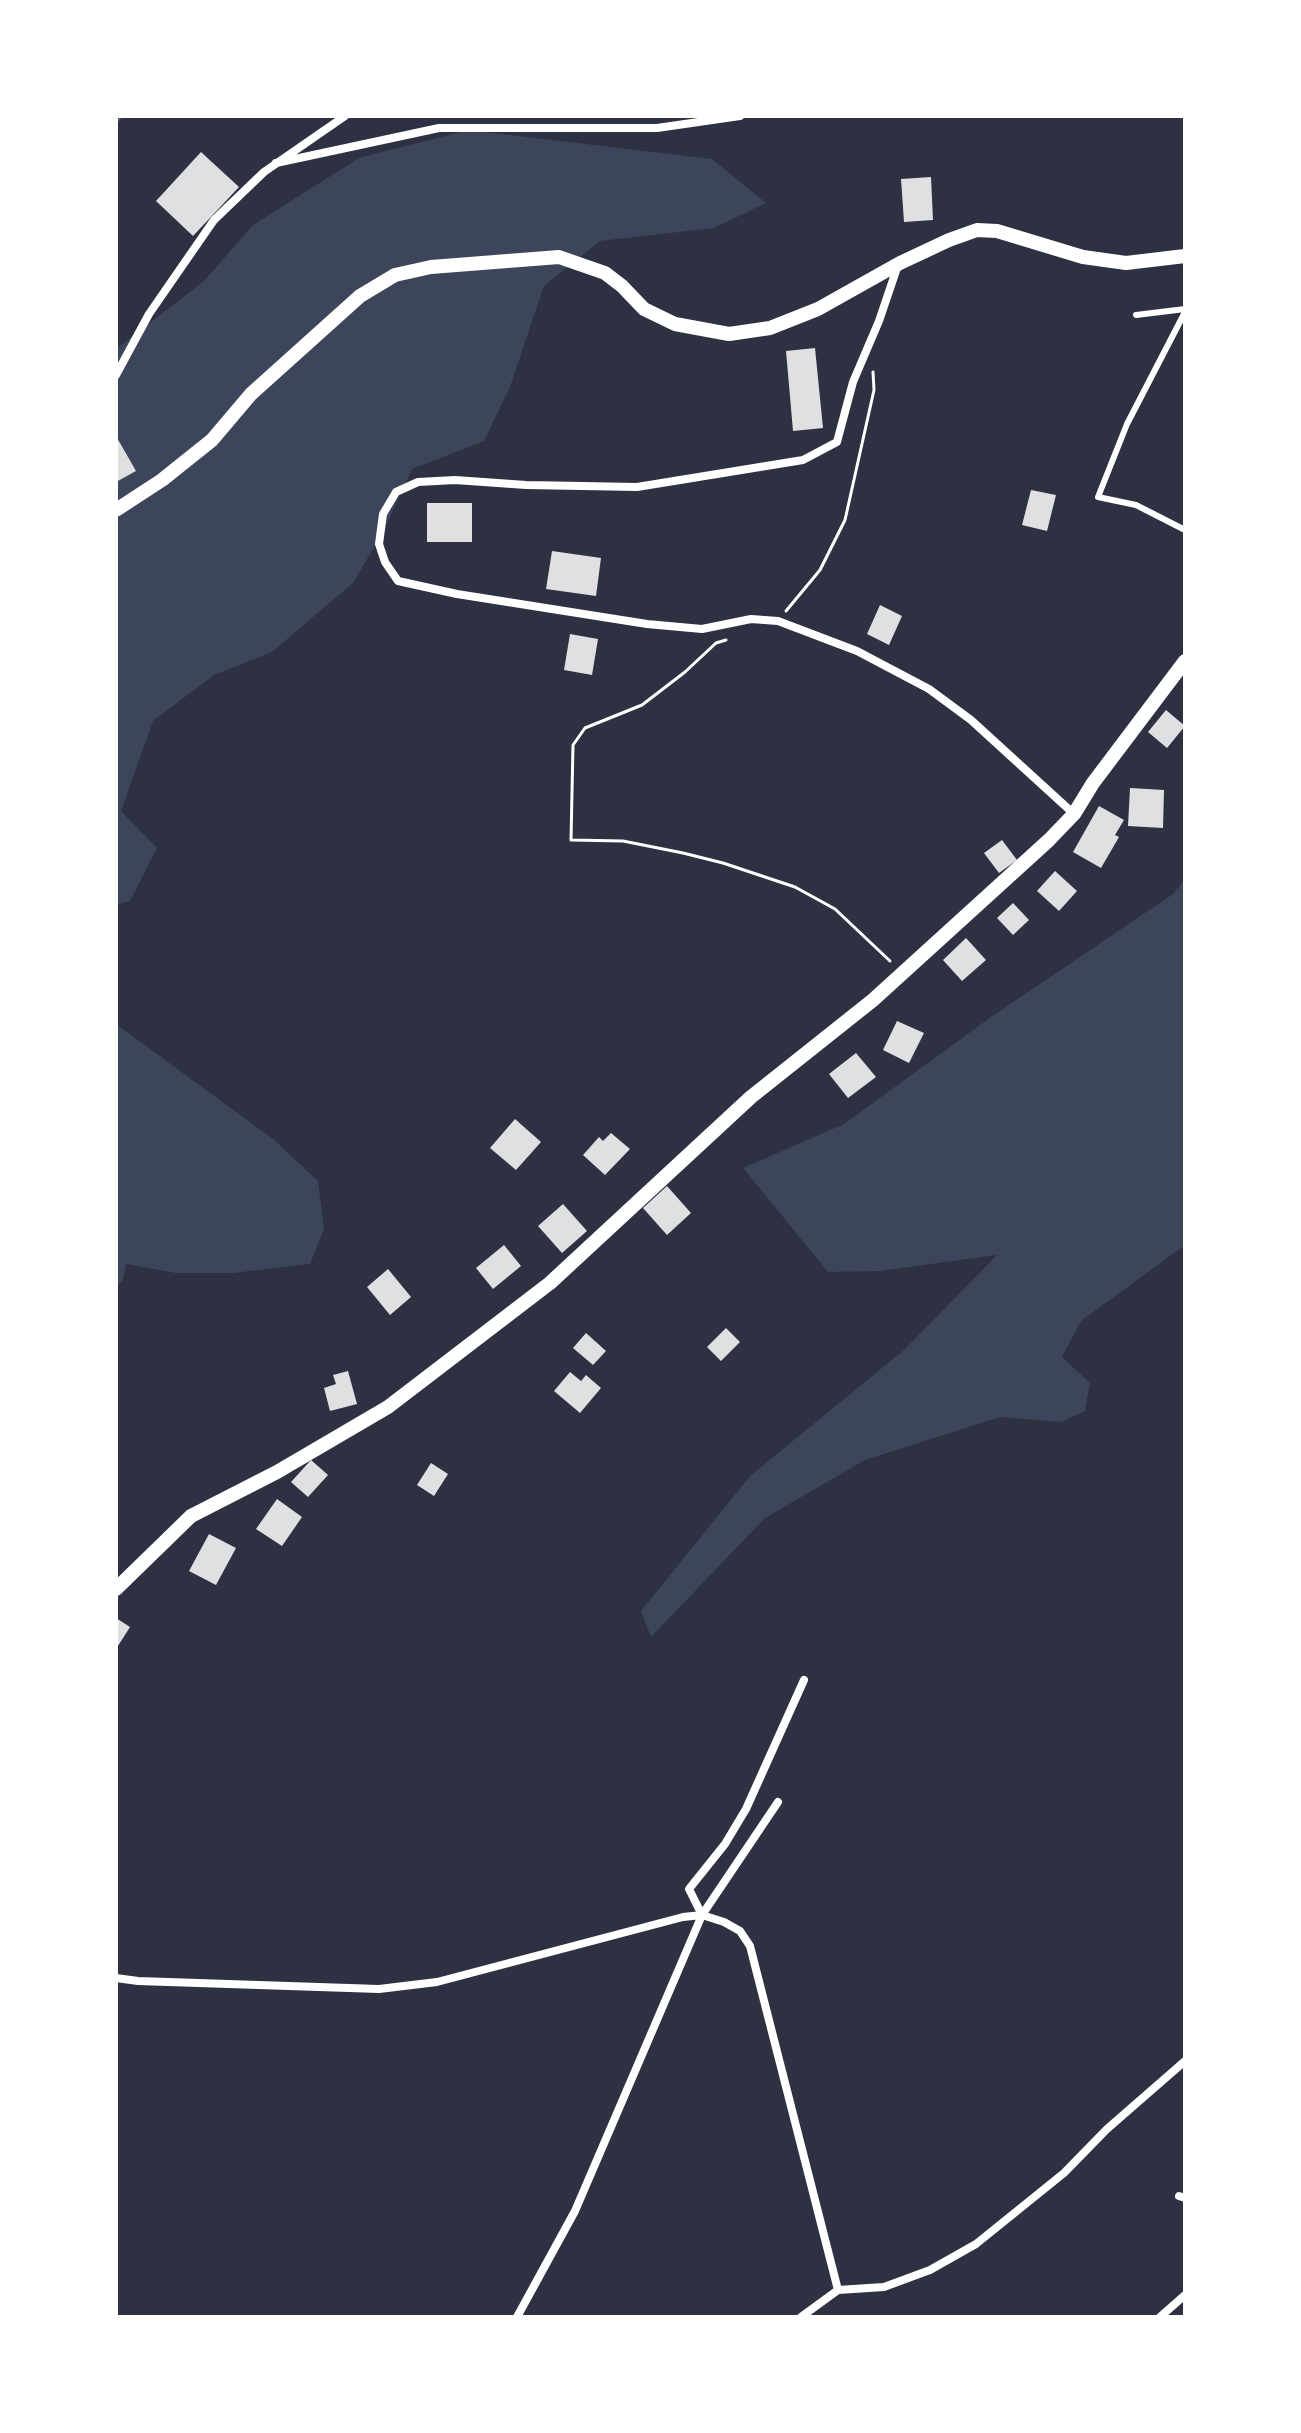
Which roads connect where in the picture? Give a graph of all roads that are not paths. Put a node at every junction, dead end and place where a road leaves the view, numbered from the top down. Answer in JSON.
{"nodes":[{"id":1,"x":345,"y":116,"type":"edge"},
{"id":2,"x":740,"y":116,"type":"edge"},
{"id":3,"x":276,"y":163,"type":"junction"},
{"id":4,"x":1185,"y":256,"type":"edge"},
{"id":5,"x":898,"y":265,"type":"junction"},
{"id":6,"x":1185,"y":310,"type":"edge"},
{"id":7,"x":1136,"y":315,"type":"dead end"},
{"id":8,"x":116,"y":375,"type":"edge"},
{"id":9,"x":116,"y":510,"type":"edge"},
{"id":10,"x":1185,"y":530,"type":"edge"},
{"id":11,"x":1185,"y":661,"type":"edge"},
{"id":12,"x":1074,"y":814,"type":"junction"},
{"id":13,"x":116,"y":1589,"type":"edge"},
{"id":14,"x":804,"y":1680,"type":"dead end"},
{"id":15,"x":778,"y":1802,"type":"dead end"},
{"id":16,"x":702,"y":1915,"type":"junction"},
{"id":17,"x":116,"y":1978,"type":"edge"},
{"id":18,"x":1185,"y":2061,"type":"edge"},
{"id":19,"x":838,"y":2290,"type":"junction"},
{"id":20,"x":1185,"y":2295,"type":"edge"},
{"id":21,"x":517,"y":2317,"type":"edge"},
{"id":22,"x":801,"y":2317,"type":"edge"},
{"id":23,"x":1160,"y":2317,"type":"edge"}],
"edges":[{"from":1,"to":3,"type":"street"},
{"from":2,"to":3,"type":"street"},
{"from":3,"to":8,"type":"street"},
{"from":4,"to":5,"type":"street"},
{"from":5,"to":9,"type":"street"},
{"from":5,"to":12,"type":"street"},
{"from":6,"to":7,"type":"lane"},
{"from":6,"to":10,"type":"lane"},
{"from":11,"to":12,"type":"street"},
{"from":12,"to":13,"type":"street"},
{"from":14,"to":16,"type":"street"},
{"from":15,"to":16,"type":"street"},
{"from":16,"to":17,"type":"street"},
{"from":16,"to":19,"type":"street"},
{"from":16,"to":21,"type":"street"},
{"from":18,"to":19,"type":"street"},
{"from":19,"to":22,"type":"street"},
{"from":20,"to":23,"type":"street"}]}
